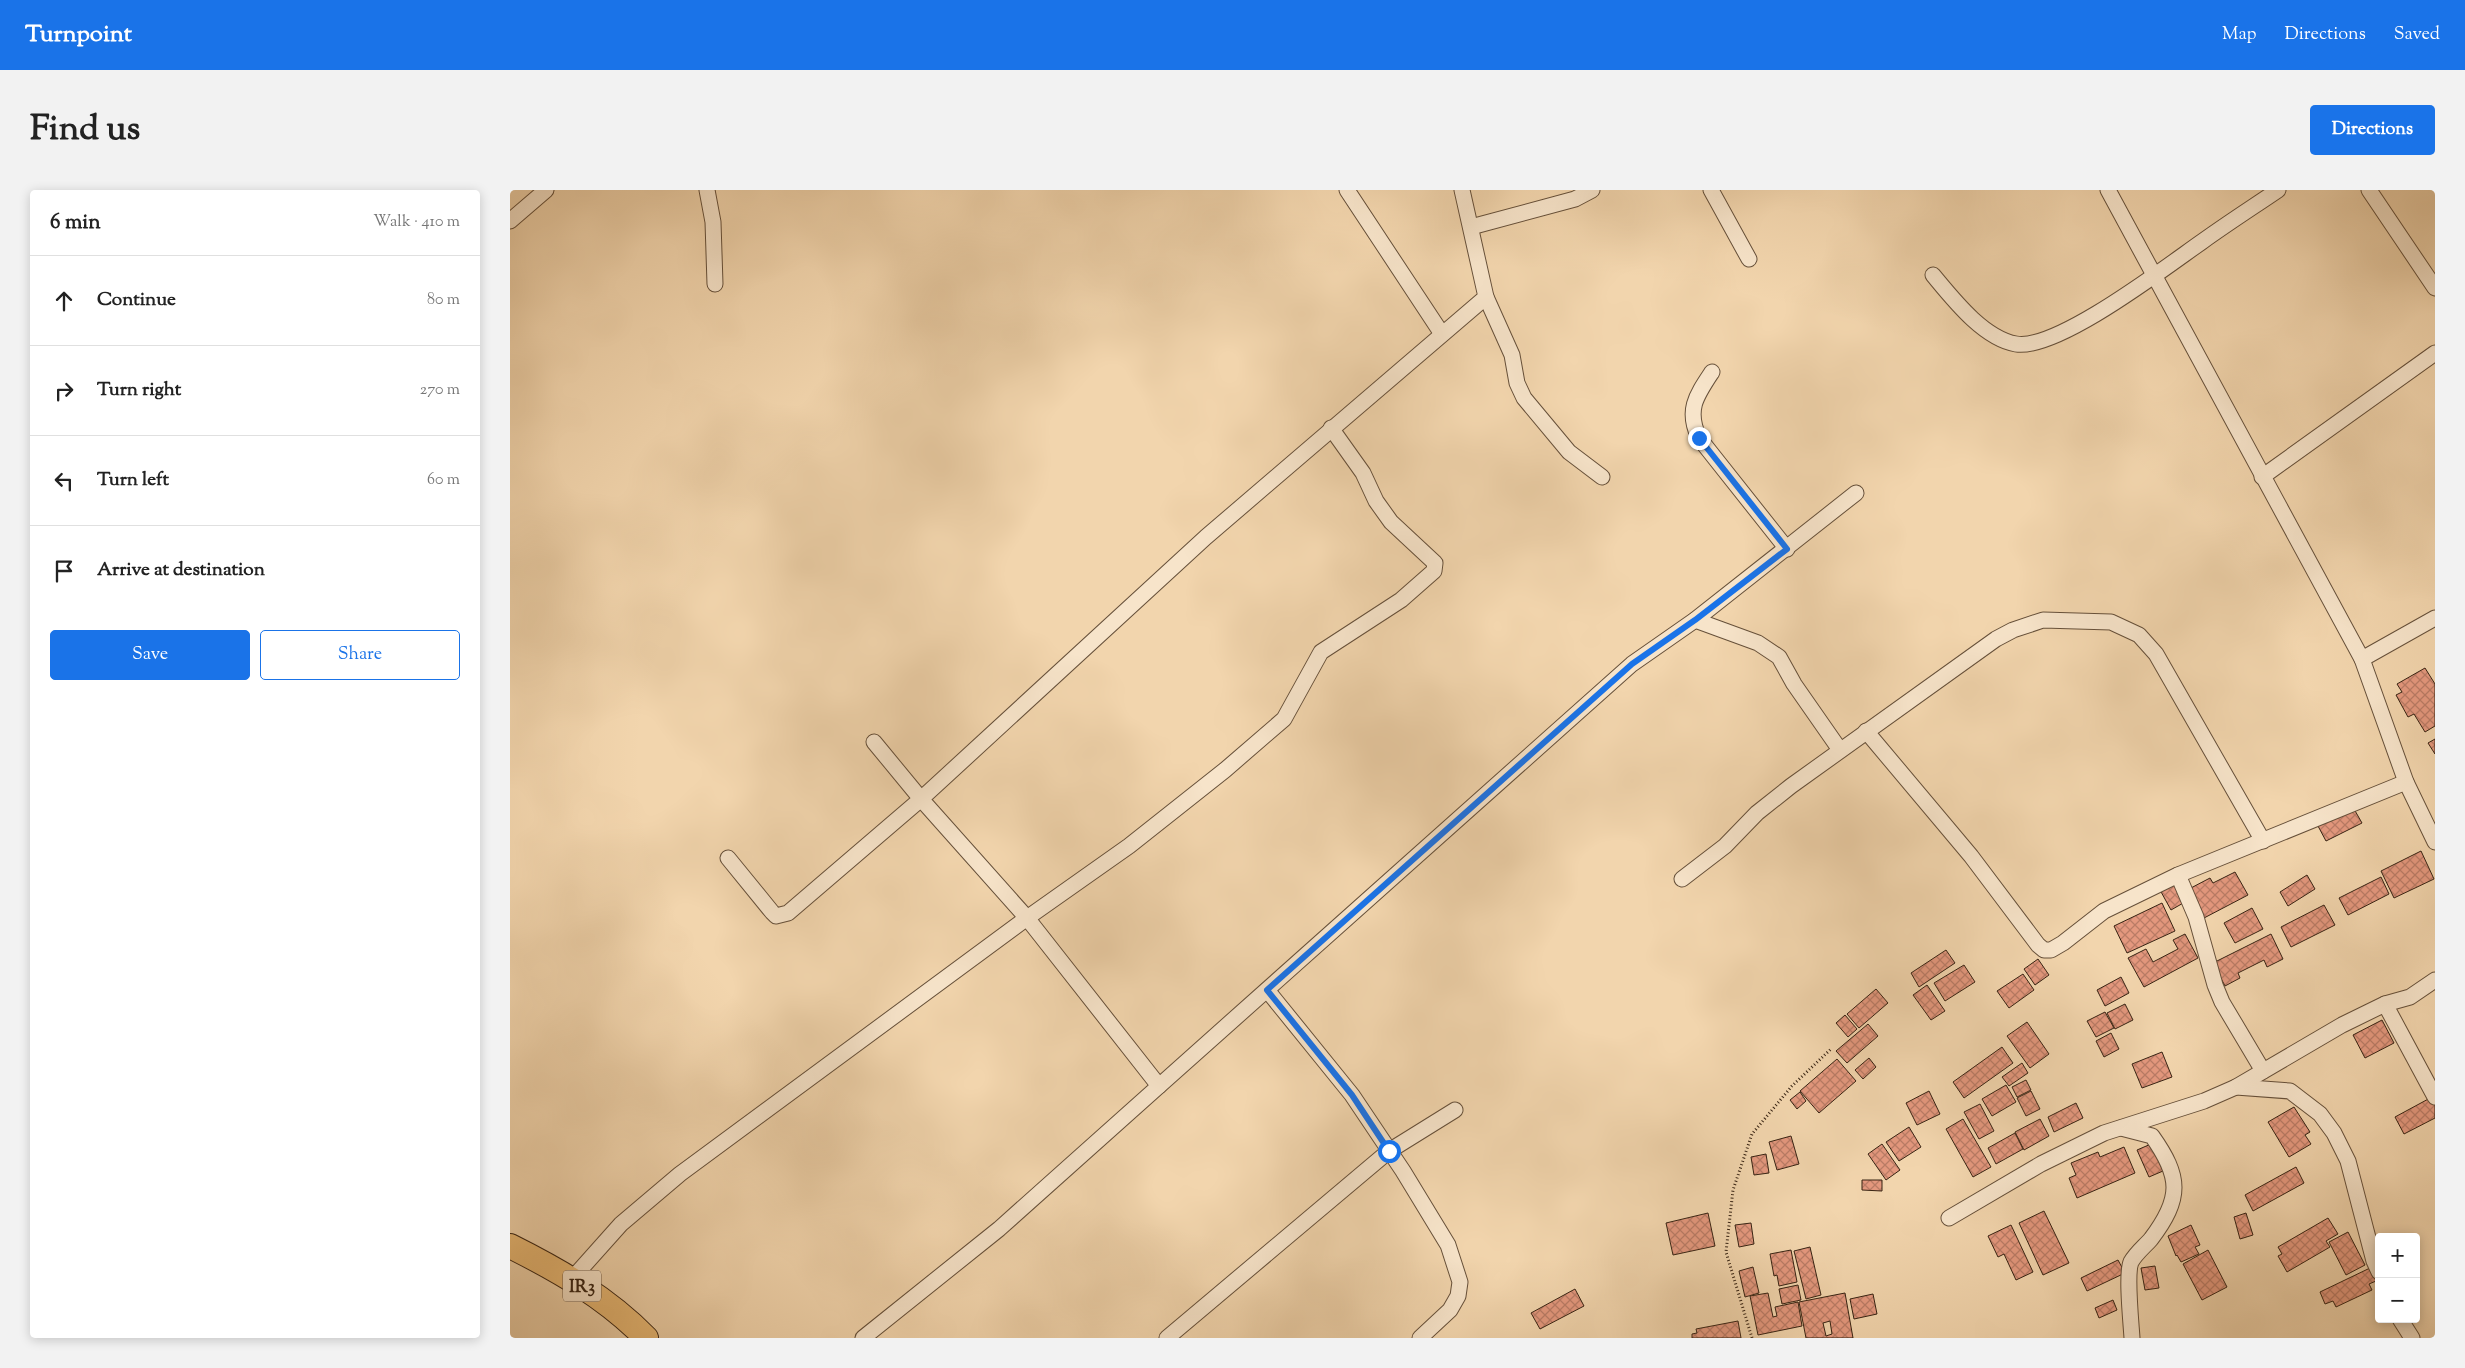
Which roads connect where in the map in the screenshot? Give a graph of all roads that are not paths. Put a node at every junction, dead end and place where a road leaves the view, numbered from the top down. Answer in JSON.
{"nodes":[{"id":1,"x":546,"y":190,"type":"edge"},
{"id":2,"x":707,"y":190,"type":"edge"},
{"id":3,"x":1347,"y":190,"type":"edge"},
{"id":4,"x":1462,"y":190,"type":"edge"},
{"id":5,"x":1592,"y":190,"type":"edge"},
{"id":6,"x":1711,"y":190,"type":"edge"},
{"id":7,"x":2108,"y":190,"type":"edge"},
{"id":8,"x":2278,"y":190,"type":"edge"},
{"id":9,"x":2368,"y":190,"type":"edge"},
{"id":10,"x":510,"y":221,"type":"edge"},
{"id":11,"x":1471,"y":227,"type":"junction"},
{"id":12,"x":1749,"y":259,"type":"dead end"},
{"id":13,"x":1932,"y":275,"type":"dead end"},
{"id":14,"x":2156,"y":276,"type":"junction"},
{"id":15,"x":715,"y":284,"type":"dead end"},
{"id":16,"x":2435,"y":288,"type":"edge"},
{"id":17,"x":1486,"y":297,"type":"junction"},
{"id":18,"x":1442,"y":334,"type":"junction"},
{"id":19,"x":2435,"y":353,"type":"edge"},
{"id":20,"x":1712,"y":372,"type":"dead end"},
{"id":21,"x":1331,"y":428,"type":"junction"},
{"id":22,"x":1602,"y":477,"type":"dead end"},
{"id":23,"x":2262,"y":477,"type":"junction"},
{"id":24,"x":1856,"y":493,"type":"dead end"},
{"id":25,"x":1787,"y":549,"type":"junction"},
{"id":26,"x":2435,"y":618,"type":"edge"},
{"id":27,"x":1695,"y":620,"type":"junction"},
{"id":28,"x":2362,"y":659,"type":"junction"},
{"id":29,"x":1866,"y":731,"type":"junction"},
{"id":30,"x":874,"y":742,"type":"dead end"},
{"id":31,"x":1840,"y":750,"type":"junction"},
{"id":32,"x":2406,"y":782,"type":"junction"},
{"id":33,"x":921,"y":799,"type":"junction"},
{"id":34,"x":2263,"y":841,"type":"junction"},
{"id":35,"x":2435,"y":841,"type":"edge"},
{"id":36,"x":728,"y":858,"type":"dead end"},
{"id":37,"x":2178,"y":875,"type":"junction"},
{"id":38,"x":1682,"y":879,"type":"dead end"},
{"id":39,"x":1027,"y":918,"type":"junction"},
{"id":40,"x":2435,"y":980,"type":"edge"},
{"id":41,"x":1267,"y":990,"type":"junction"},
{"id":42,"x":2385,"y":1004,"type":"junction"},
{"id":43,"x":2263,"y":1071,"type":"junction"},
{"id":44,"x":1159,"y":1086,"type":"junction"},
{"id":45,"x":2236,"y":1087,"type":"junction"},
{"id":46,"x":2435,"y":1097,"type":"edge"},
{"id":47,"x":1455,"y":1110,"type":"dead end"},
{"id":48,"x":2121,"y":1128,"type":"junction"},
{"id":49,"x":1389,"y":1151,"type":"junction"},
{"id":50,"x":1949,"y":1218,"type":"dead end"},
{"id":51,"x":510,"y":1246,"type":"edge"},
{"id":52,"x":2375,"y":1262,"type":"edge"},
{"id":53,"x":571,"y":1280,"type":"junction"},
{"id":54,"x":2403,"y":1323,"type":"edge"},
{"id":55,"x":646,"y":1338,"type":"edge"},
{"id":56,"x":863,"y":1338,"type":"edge"},
{"id":57,"x":1167,"y":1338,"type":"edge"},
{"id":58,"x":1420,"y":1338,"type":"edge"},
{"id":59,"x":2132,"y":1338,"type":"edge"},
{"id":60,"x":2412,"y":1338,"type":"edge"}],
"edges":[{"from":1,"to":10,"type":"street"},
{"from":2,"to":15,"type":"street"},
{"from":3,"to":18,"type":"street"},
{"from":4,"to":11,"type":"street"},
{"from":5,"to":11,"type":"street"},
{"from":6,"to":12,"type":"street"},
{"from":7,"to":14,"type":"street"},
{"from":8,"to":14,"type":"street"},
{"from":9,"to":16,"type":"street"},
{"from":11,"to":17,"type":"street"},
{"from":13,"to":14,"type":"street"},
{"from":14,"to":23,"type":"street"},
{"from":17,"to":18,"type":"street"},
{"from":17,"to":22,"type":"street"},
{"from":18,"to":21,"type":"street"},
{"from":19,"to":23,"type":"street"},
{"from":20,"to":25,"type":"street"},
{"from":21,"to":33,"type":"street"},
{"from":21,"to":39,"type":"street"},
{"from":23,"to":28,"type":"street"},
{"from":24,"to":25,"type":"street"},
{"from":25,"to":27,"type":"street"},
{"from":26,"to":28,"type":"street"},
{"from":27,"to":31,"type":"street"},
{"from":27,"to":41,"type":"street"},
{"from":28,"to":32,"type":"street"},
{"from":29,"to":31,"type":"street"},
{"from":29,"to":34,"type":"street"},
{"from":29,"to":37,"type":"street"},
{"from":30,"to":33,"type":"street"},
{"from":31,"to":38,"type":"street"},
{"from":32,"to":34,"type":"street"},
{"from":32,"to":35,"type":"street"},
{"from":33,"to":36,"type":"street"},
{"from":33,"to":39,"type":"street"},
{"from":34,"to":37,"type":"street"},
{"from":37,"to":43,"type":"street"},
{"from":39,"to":44,"type":"street"},
{"from":39,"to":53,"type":"street"},
{"from":40,"to":42,"type":"street"},
{"from":41,"to":44,"type":"street"},
{"from":41,"to":49,"type":"street"},
{"from":42,"to":43,"type":"street"},
{"from":42,"to":46,"type":"street"},
{"from":43,"to":45,"type":"street"},
{"from":44,"to":56,"type":"street"},
{"from":45,"to":48,"type":"street"},
{"from":45,"to":52,"type":"street"},
{"from":47,"to":49,"type":"street"},
{"from":48,"to":50,"type":"street"},
{"from":48,"to":59,"type":"street"},
{"from":49,"to":57,"type":"street"},
{"from":49,"to":58,"type":"street"},
{"from":51,"to":53,"type":"main road","number":"IR3"},
{"from":53,"to":55,"type":"main road","number":"IR3"},
{"from":54,"to":60,"type":"street"}]}
